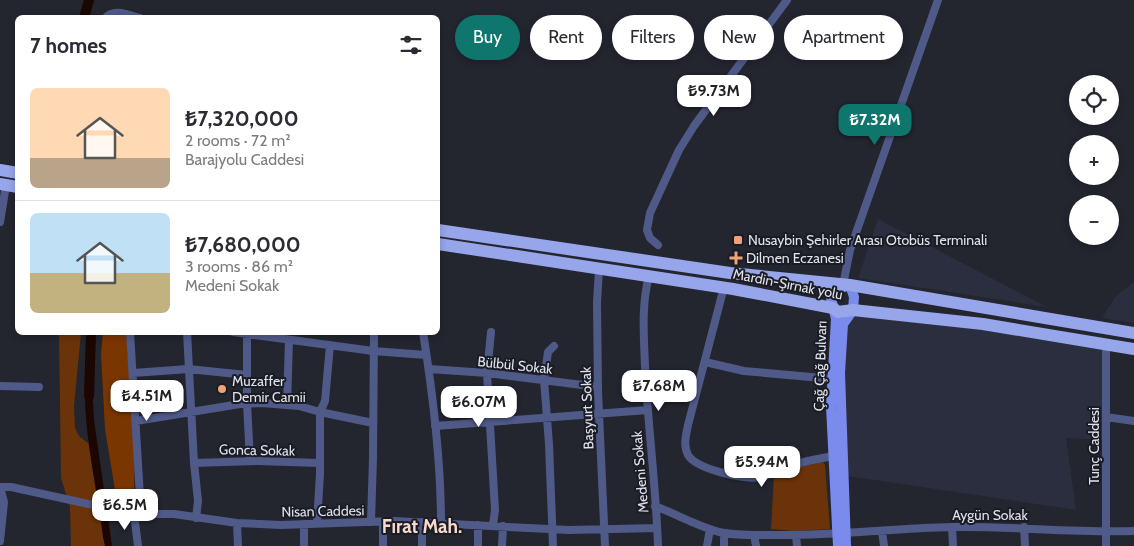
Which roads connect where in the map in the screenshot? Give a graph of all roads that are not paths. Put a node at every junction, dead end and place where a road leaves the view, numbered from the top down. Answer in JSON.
{"nodes":[{"id":1,"x":787,"y":0,"type":"edge"},
{"id":2,"x":938,"y":0,"type":"edge"},
{"id":3,"x":108,"y":15,"type":"edge"},
{"id":4,"x":128,"y":15,"type":"edge"},
{"id":5,"x":0,"y":170,"type":"edge"},
{"id":6,"x":15,"y":172,"type":"edge"},
{"id":7,"x":8,"y":186,"type":"edge"},
{"id":8,"x":0,"y":222,"type":"edge"},
{"id":9,"x":440,"y":230,"type":"edge"},
{"id":10,"x":440,"y":244,"type":"edge"},
{"id":11,"x":658,"y":245,"type":"dead end"},
{"id":12,"x":599,"y":269,"type":"junction"},
{"id":13,"x":649,"y":276,"type":"junction"},
{"id":14,"x":850,"y":285,"type":"junction"},
{"id":15,"x":724,"y":287,"type":"junction"},
{"id":16,"x":833,"y":308,"type":"junction"},
{"id":17,"x":853,"y":310,"type":"junction"},
{"id":18,"x":491,"y":332,"type":"dead end"},
{"id":19,"x":1134,"y":333,"type":"edge"},
{"id":20,"x":130,"y":335,"type":"edge"},
{"id":21,"x":187,"y":335,"type":"edge"},
{"id":22,"x":247,"y":335,"type":"edge"},
{"id":23,"x":273,"y":335,"type":"edge"},
{"id":24,"x":374,"y":335,"type":"edge"},
{"id":25,"x":423,"y":335,"type":"edge"},
{"id":26,"x":289,"y":340,"type":"junction"},
{"id":27,"x":330,"y":345,"type":"junction"},
{"id":28,"x":1106,"y":345,"type":"junction"},
{"id":29,"x":554,"y":346,"type":"dead end"},
{"id":30,"x":1134,"y":349,"type":"edge"},
{"id":31,"x":373,"y":351,"type":"junction"},
{"id":32,"x":426,"y":355,"type":"junction"},
{"id":33,"x":705,"y":362,"type":"junction"},
{"id":34,"x":188,"y":369,"type":"junction"},
{"id":35,"x":429,"y":369,"type":"junction"},
{"id":36,"x":133,"y":373,"type":"junction"},
{"id":37,"x":487,"y":373,"type":"junction"},
{"id":38,"x":247,"y":375,"type":"junction"},
{"id":39,"x":833,"y":379,"type":"junction"},
{"id":40,"x":544,"y":380,"type":"junction"},
{"id":41,"x":0,"y":386,"type":"edge"},
{"id":42,"x":39,"y":387,"type":"dead end"},
{"id":43,"x":598,"y":387,"type":"junction"},
{"id":44,"x":247,"y":403,"type":"junction"},
{"id":45,"x":287,"y":405,"type":"junction"},
{"id":46,"x":648,"y":410,"type":"junction"},
{"id":47,"x":192,"y":411,"type":"junction"},
{"id":48,"x":320,"y":412,"type":"junction"},
{"id":49,"x":600,"y":414,"type":"junction"},
{"id":50,"x":1106,"y":417,"type":"junction"},
{"id":51,"x":546,"y":418,"type":"junction"},
{"id":52,"x":136,"y":421,"type":"junction"},
{"id":53,"x":1134,"y":421,"type":"edge"},
{"id":54,"x":373,"y":423,"type":"junction"},
{"id":55,"x":490,"y":423,"type":"junction"},
{"id":56,"x":435,"y":426,"type":"junction"},
{"id":57,"x":838,"y":455,"type":"junction"},
{"id":58,"x":250,"y":461,"type":"junction"},
{"id":59,"x":194,"y":463,"type":"junction"},
{"id":60,"x":320,"y":463,"type":"junction"},
{"id":61,"x":0,"y":487,"type":"edge"},
{"id":62,"x":655,"y":506,"type":"junction"},
{"id":63,"x":138,"y":513,"type":"junction"},
{"id":64,"x":196,"y":518,"type":"junction"},
{"id":65,"x":237,"y":522,"type":"junction"},
{"id":66,"x":371,"y":522,"type":"junction"},
{"id":67,"x":383,"y":522,"type":"junction"},
{"id":68,"x":422,"y":522,"type":"junction"},
{"id":69,"x":441,"y":523,"type":"junction"},
{"id":70,"x":304,"y":524,"type":"junction"},
{"id":71,"x":317,"y":524,"type":"junction"},
{"id":72,"x":478,"y":525,"type":"junction"},
{"id":73,"x":493,"y":525,"type":"junction"},
{"id":74,"x":502,"y":526,"type":"junction"},
{"id":75,"x":952,"y":527,"type":"junction"},
{"id":76,"x":1024,"y":527,"type":"junction"},
{"id":77,"x":657,"y":528,"type":"junction"},
{"id":78,"x":553,"y":529,"type":"junction"},
{"id":79,"x":710,"y":529,"type":"junction"},
{"id":80,"x":605,"y":530,"type":"junction"},
{"id":81,"x":1134,"y":530,"type":"edge"},
{"id":82,"x":882,"y":531,"type":"junction"},
{"id":83,"x":841,"y":532,"type":"junction"},
{"id":84,"x":1106,"y":532,"type":"junction"},
{"id":85,"x":724,"y":533,"type":"junction"},
{"id":86,"x":754,"y":535,"type":"junction"},
{"id":87,"x":796,"y":535,"type":"junction"},
{"id":88,"x":0,"y":542,"type":"edge"},
{"id":89,"x":138,"y":546,"type":"edge"},
{"id":90,"x":238,"y":546,"type":"edge"},
{"id":91,"x":304,"y":546,"type":"edge"},
{"id":92,"x":382,"y":546,"type":"edge"},
{"id":93,"x":422,"y":546,"type":"edge"},
{"id":94,"x":478,"y":546,"type":"edge"},
{"id":95,"x":502,"y":546,"type":"edge"},
{"id":96,"x":553,"y":546,"type":"edge"},
{"id":97,"x":605,"y":546,"type":"edge"},
{"id":98,"x":658,"y":546,"type":"edge"},
{"id":99,"x":707,"y":546,"type":"edge"},
{"id":100,"x":724,"y":546,"type":"edge"},
{"id":101,"x":756,"y":546,"type":"edge"},
{"id":102,"x":797,"y":546,"type":"edge"},
{"id":103,"x":838,"y":546,"type":"edge"},
{"id":104,"x":846,"y":546,"type":"edge"},
{"id":105,"x":884,"y":546,"type":"edge"},
{"id":106,"x":953,"y":546,"type":"edge"},
{"id":107,"x":1025,"y":546,"type":"edge"},
{"id":108,"x":1106,"y":546,"type":"edge"}],
"edges":[{"from":1,"to":11,"type":"street"},
{"from":2,"to":14,"type":"street"},
{"from":3,"to":4,"type":"street"},
{"from":5,"to":6,"type":"highway"},
{"from":7,"to":8,"type":"street"},
{"from":9,"to":14,"type":"highway","name":"Mardin-Şırnak yolu"},
{"from":10,"to":12,"type":"highway","name":"Mardin-Şırnak yolu"},
{"from":12,"to":13,"type":"highway","name":"Mardin-Şırnak yolu"},
{"from":12,"to":43,"type":"street","name":"Başyurt Sokak"},
{"from":13,"to":15,"type":"highway","name":"Mardin-Şırnak yolu"},
{"from":13,"to":46,"type":"street","name":"Medeni Sokak"},
{"from":14,"to":16,"type":"main road","name":"Çağ Çağ Bulvarı"},
{"from":14,"to":17,"type":"main road"},
{"from":14,"to":19,"type":"highway","name":"Mardin-Şırnak yolu"},
{"from":15,"to":16,"type":"highway","name":"Mardin-Şırnak yolu"},
{"from":15,"to":33,"type":"street"},
{"from":16,"to":17,"type":"highway","name":"Mardin-Şırnak yolu"},
{"from":16,"to":39,"type":"main road","name":"Çağ Çağ Bulvarı"},
{"from":17,"to":28,"type":"highway","name":"Mardin-Şırnak yolu"},
{"from":17,"to":57,"type":"main road","name":"Çağ Çağ Bulvarı"},
{"from":18,"to":37,"type":"street"},
{"from":20,"to":36,"type":"street"},
{"from":21,"to":34,"type":"street"},
{"from":22,"to":38,"type":"street"},
{"from":23,"to":26,"type":"street"},
{"from":24,"to":31,"type":"street"},
{"from":25,"to":32,"type":"street"},
{"from":26,"to":27,"type":"street"},
{"from":26,"to":45,"type":"street"},
{"from":27,"to":31,"type":"street"},
{"from":27,"to":48,"type":"street"},
{"from":28,"to":30,"type":"highway","name":"Mardin-Şırnak yolu"},
{"from":28,"to":50,"type":"street","name":"Tunç Caddesi"},
{"from":29,"to":40,"type":"street"},
{"from":31,"to":32,"type":"street"},
{"from":31,"to":54,"type":"street"},
{"from":32,"to":35,"type":"street"},
{"from":33,"to":39,"type":"street"},
{"from":33,"to":57,"type":"street"},
{"from":34,"to":36,"type":"street"},
{"from":34,"to":38,"type":"street"},
{"from":34,"to":47,"type":"street"},
{"from":35,"to":37,"type":"street","name":"Bülbül Sokak"},
{"from":35,"to":56,"type":"street"},
{"from":36,"to":52,"type":"street"},
{"from":37,"to":40,"type":"street","name":"Bülbül Sokak"},
{"from":37,"to":55,"type":"street"},
{"from":38,"to":44,"type":"street"},
{"from":39,"to":57,"type":"main road","name":"Çağ Çağ Bulvarı"},
{"from":40,"to":43,"type":"street","name":"Bülbül Sokak"},
{"from":40,"to":51,"type":"street"},
{"from":41,"to":42,"type":"street"},
{"from":43,"to":49,"type":"street","name":"Başyurt Sokak"},
{"from":44,"to":45,"type":"street"},
{"from":44,"to":47,"type":"street"},
{"from":44,"to":58,"type":"street"},
{"from":45,"to":48,"type":"street"},
{"from":46,"to":49,"type":"street"},
{"from":46,"to":62,"type":"street","name":"Medeni Sokak"},
{"from":47,"to":52,"type":"street"},
{"from":47,"to":59,"type":"street"},
{"from":48,"to":54,"type":"street"},
{"from":48,"to":60,"type":"street"},
{"from":49,"to":51,"type":"street"},
{"from":49,"to":80,"type":"street","name":"Başyurt Sokak"},
{"from":50,"to":53,"type":"street"},
{"from":50,"to":84,"type":"street","name":"Tunç Caddesi"},
{"from":51,"to":55,"type":"street"},
{"from":51,"to":78,"type":"street"},
{"from":52,"to":63,"type":"street"},
{"from":54,"to":66,"type":"street"},
{"from":55,"to":56,"type":"street"},
{"from":55,"to":73,"type":"street"},
{"from":56,"to":69,"type":"street"},
{"from":57,"to":83,"type":"main road","name":"Çağ Çağ Bulvarı"},
{"from":58,"to":59,"type":"street","name":"Gonca Sokak"},
{"from":58,"to":60,"type":"street","name":"Gonca Sokak"},
{"from":59,"to":64,"type":"street"},
{"from":60,"to":71,"type":"street"},
{"from":61,"to":63,"type":"street","name":"Nisan Caddesi"},
{"from":61,"to":88,"type":"street"},
{"from":62,"to":77,"type":"street","name":"Medeni Sokak"},
{"from":62,"to":79,"type":"street","name":"Aygün Sokak"},
{"from":63,"to":64,"type":"street","name":"Nisan Caddesi"},
{"from":63,"to":89,"type":"street"},
{"from":64,"to":65,"type":"street","name":"Nisan Caddesi"},
{"from":65,"to":70,"type":"street","name":"Nisan Caddesi"},
{"from":65,"to":90,"type":"street"},
{"from":66,"to":67,"type":"street","name":"Nisan Caddesi"},
{"from":66,"to":71,"type":"street","name":"Nisan Caddesi"},
{"from":67,"to":68,"type":"street","name":"Nisan Caddesi"},
{"from":67,"to":92,"type":"street"},
{"from":68,"to":69,"type":"street","name":"Nisan Caddesi"},
{"from":68,"to":93,"type":"street"},
{"from":69,"to":72,"type":"street","name":"Nisan Caddesi"},
{"from":70,"to":71,"type":"street","name":"Nisan Caddesi"},
{"from":70,"to":91,"type":"street"},
{"from":72,"to":73,"type":"street","name":"Nisan Caddesi"},
{"from":72,"to":94,"type":"street"},
{"from":73,"to":74,"type":"street","name":"Nisan Caddesi"},
{"from":74,"to":78,"type":"street","name":"Nisan Caddesi"},
{"from":74,"to":95,"type":"street"},
{"from":75,"to":76,"type":"street","name":"Aygün Sokak"},
{"from":75,"to":82,"type":"street","name":"Aygün Sokak"},
{"from":75,"to":106,"type":"street"},
{"from":76,"to":84,"type":"street","name":"Aygün Sokak"},
{"from":76,"to":107,"type":"street"},
{"from":77,"to":80,"type":"street","name":"Nisan Caddesi"},
{"from":77,"to":98,"type":"street","name":"Medeni Sokak"},
{"from":78,"to":80,"type":"street","name":"Nisan Caddesi"},
{"from":78,"to":96,"type":"street"},
{"from":79,"to":85,"type":"street","name":"Aygün Sokak"},
{"from":79,"to":99,"type":"street"},
{"from":80,"to":97,"type":"street","name":"Başyurt Sokak"},
{"from":81,"to":84,"type":"street","name":"Aygün Sokak"},
{"from":82,"to":83,"type":"street","name":"Aygün Sokak"},
{"from":82,"to":105,"type":"street"},
{"from":83,"to":87,"type":"street","name":"Aygün Sokak"},
{"from":83,"to":103,"type":"main road","name":"Çağ Çağ Bulvarı"},
{"from":83,"to":104,"type":"main road","name":"Çağ Çağ Bulvarı"},
{"from":84,"to":108,"type":"street","name":"Tunç Caddesi"},
{"from":85,"to":86,"type":"street","name":"Aygün Sokak"},
{"from":85,"to":100,"type":"street"},
{"from":86,"to":87,"type":"street","name":"Aygün Sokak"},
{"from":86,"to":101,"type":"street"},
{"from":87,"to":102,"type":"street"}]}
